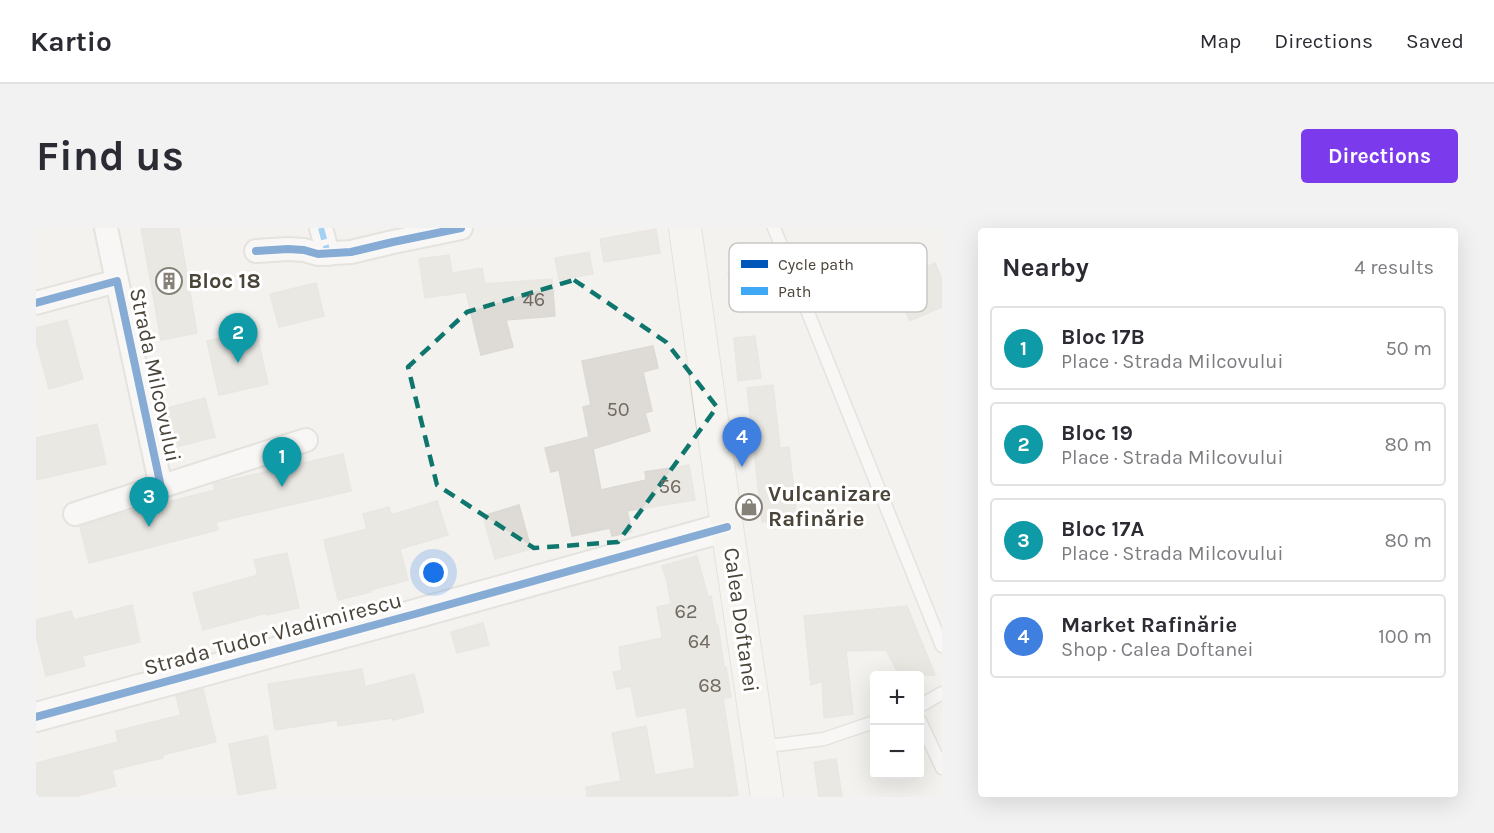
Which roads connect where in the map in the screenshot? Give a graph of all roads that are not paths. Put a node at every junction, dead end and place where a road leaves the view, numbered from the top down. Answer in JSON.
{"nodes":[{"id":1,"x":106,"y":228,"type":"edge"},
{"id":2,"x":321,"y":228,"type":"edge"},
{"id":3,"x":461,"y":228,"type":"edge"},
{"id":4,"x":685,"y":228,"type":"edge"},
{"id":5,"x":776,"y":228,"type":"edge"},
{"id":6,"x":782,"y":243,"type":"edge"},
{"id":7,"x":256,"y":251,"type":"dead end"},
{"id":8,"x":328,"y":254,"type":"junction"},
{"id":9,"x":117,"y":281,"type":"junction"},
{"id":10,"x":36,"y":303,"type":"edge"},
{"id":11,"x":809,"y":312,"type":"edge"},
{"id":12,"x":306,"y":440,"type":"dead end"},
{"id":13,"x":161,"y":487,"type":"junction"},
{"id":14,"x":75,"y":514,"type":"dead end"},
{"id":15,"x":727,"y":527,"type":"junction"},
{"id":16,"x":942,"y":646,"type":"edge"},
{"id":17,"x":942,"y":693,"type":"edge"},
{"id":18,"x":924,"y":704,"type":"edge"},
{"id":19,"x":36,"y":717,"type":"edge"},
{"id":20,"x":870,"y":723,"type":"edge"},
{"id":21,"x":922,"y":725,"type":"edge"},
{"id":22,"x":760,"y":747,"type":"junction"},
{"id":23,"x":942,"y":768,"type":"edge"},
{"id":24,"x":767,"y":797,"type":"edge"}],
"edges":[{"from":1,"to":9,"type":"street","name":"Strada Milcovului"},
{"from":2,"to":8,"type":"street"},
{"from":3,"to":8,"type":"street"},
{"from":4,"to":15,"type":"main road","name":"Calea Doftanei"},
{"from":5,"to":6,"type":"lane"},
{"from":7,"to":8,"type":"street"},
{"from":9,"to":10,"type":"street","name":"Strada Milcovului"},
{"from":9,"to":13,"type":"street","name":"Strada Milcovului"},
{"from":11,"to":16,"type":"lane"},
{"from":12,"to":13,"type":"street","name":"Strada Milcovului"},
{"from":13,"to":14,"type":"street","name":"Strada Milcovului"},
{"from":15,"to":19,"type":"street","name":"Strada Tudor Vladimirescu"},
{"from":15,"to":22,"type":"main road","name":"Calea Doftanei"},
{"from":17,"to":18,"type":"lane"},
{"from":20,"to":22,"type":"lane"},
{"from":21,"to":23,"type":"lane"},
{"from":22,"to":24,"type":"main road","name":"Calea Doftanei"}]}
